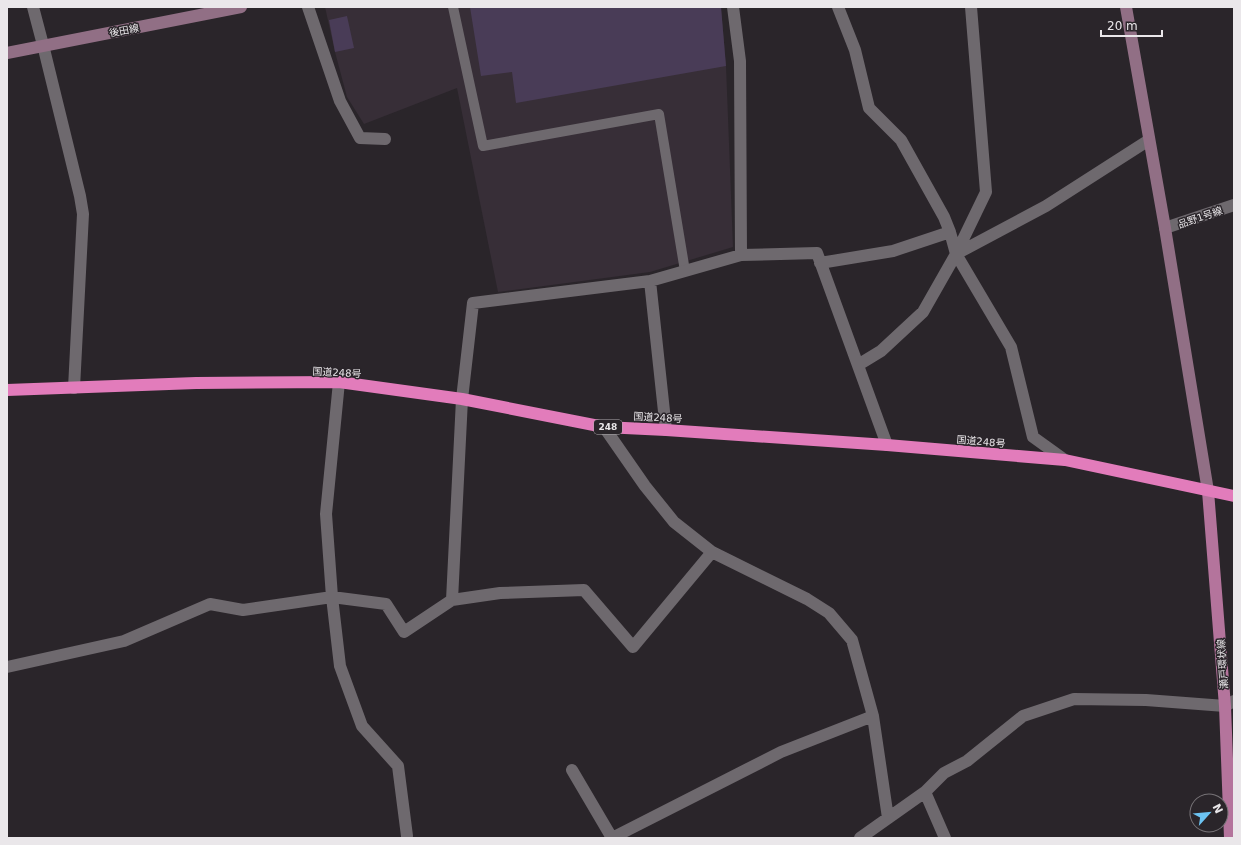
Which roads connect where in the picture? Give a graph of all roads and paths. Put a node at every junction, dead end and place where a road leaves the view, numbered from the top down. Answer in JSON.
{"nodes":[{"id":1,"x":33,"y":7,"type":"edge"},
{"id":2,"x":241,"y":7,"type":"edge"},
{"id":3,"x":308,"y":7,"type":"edge"},
{"id":4,"x":453,"y":7,"type":"edge"},
{"id":5,"x":733,"y":7,"type":"edge"},
{"id":6,"x":838,"y":7,"type":"edge"},
{"id":7,"x":971,"y":7,"type":"edge"},
{"id":8,"x":1126,"y":7,"type":"edge"},
{"id":9,"x":44,"y":45,"type":"junction"},
{"id":10,"x":7,"y":53,"type":"edge"},
{"id":11,"x":385,"y":139,"type":"dead end"},
{"id":12,"x":1149,"y":140,"type":"junction"},
{"id":13,"x":1234,"y":205,"type":"edge"},
{"id":14,"x":1165,"y":228,"type":"junction"},
{"id":15,"x":950,"y":232,"type":"junction"},
{"id":16,"x":956,"y":254,"type":"junction"},
{"id":17,"x":741,"y":256,"type":"junction"},
{"id":18,"x":820,"y":263,"type":"junction"},
{"id":19,"x":685,"y":271,"type":"junction"},
{"id":20,"x":650,"y":281,"type":"junction"},
{"id":21,"x":858,"y":365,"type":"junction"},
{"id":22,"x":339,"y":382,"type":"junction"},
{"id":23,"x":74,"y":388,"type":"junction"},
{"id":24,"x":7,"y":390,"type":"edge"},
{"id":25,"x":462,"y":399,"type":"junction"},
{"id":26,"x":604,"y":427,"type":"junction"},
{"id":27,"x":666,"y":430,"type":"junction"},
{"id":28,"x":887,"y":445,"type":"junction"},
{"id":29,"x":1065,"y":460,"type":"junction"},
{"id":30,"x":1208,"y":491,"type":"junction"},
{"id":31,"x":1234,"y":496,"type":"edge"},
{"id":32,"x":712,"y":552,"type":"junction"},
{"id":33,"x":332,"y":597,"type":"junction"},
{"id":34,"x":452,"y":600,"type":"junction"},
{"id":35,"x":7,"y":667,"type":"edge"},
{"id":36,"x":1230,"y":703,"type":"edge"},
{"id":37,"x":873,"y":716,"type":"junction"},
{"id":38,"x":572,"y":770,"type":"dead end"},
{"id":39,"x":925,"y":792,"type":"junction"},
{"id":40,"x":888,"y":818,"type":"junction"},
{"id":41,"x":408,"y":837,"type":"edge"},
{"id":42,"x":612,"y":838,"type":"edge"},
{"id":43,"x":860,"y":838,"type":"edge"},
{"id":44,"x":945,"y":838,"type":"edge"},
{"id":45,"x":1230,"y":838,"type":"edge"}],
"edges":[{"from":1,"to":9,"type":"street"},
{"from":2,"to":9,"type":"street","name":"後田線"},
{"from":3,"to":11,"type":"street"},
{"from":4,"to":19,"type":"lane"},
{"from":5,"to":17,"type":"street"},
{"from":6,"to":15,"type":"street"},
{"from":7,"to":16,"type":"street"},
{"from":8,"to":12,"type":"street"},
{"from":9,"to":10,"type":"street","name":"後田線"},
{"from":9,"to":23,"type":"street"},
{"from":12,"to":14,"type":"street"},
{"from":12,"to":16,"type":"street"},
{"from":13,"to":14,"type":"street","name":"品野1号線"},
{"from":14,"to":30,"type":"street"},
{"from":15,"to":16,"type":"street"},
{"from":15,"to":18,"type":"street"},
{"from":16,"to":21,"type":"street"},
{"from":16,"to":29,"type":"street"},
{"from":17,"to":18,"type":"street"},
{"from":17,"to":19,"type":"street"},
{"from":18,"to":21,"type":"street"},
{"from":19,"to":20,"type":"street"},
{"from":20,"to":25,"type":"street"},
{"from":20,"to":27,"type":"street"},
{"from":21,"to":28,"type":"street"},
{"from":22,"to":23,"type":"highway","name":"国道248号","number":"248"},
{"from":22,"to":25,"type":"highway","name":"国道248号","number":"248"},
{"from":22,"to":33,"type":"street"},
{"from":23,"to":24,"type":"highway","name":"国道248号","number":"248"},
{"from":25,"to":26,"type":"highway","name":"国道248号","number":"248"},
{"from":25,"to":34,"type":"street"},
{"from":26,"to":27,"type":"highway","name":"国道248号","number":"248"},
{"from":26,"to":32,"type":"street"},
{"from":27,"to":28,"type":"highway","name":"国道248号","number":"248"},
{"from":28,"to":29,"type":"highway","name":"国道248号","number":"248"},
{"from":29,"to":30,"type":"highway","name":"国道248号","number":"248"},
{"from":30,"to":31,"type":"highway","name":"国道248号","number":"248"},
{"from":30,"to":36,"type":"main road","name":"瀬戸環状線"},
{"from":32,"to":34,"type":"street"},
{"from":32,"to":37,"type":"street"},
{"from":33,"to":34,"type":"street"},
{"from":33,"to":35,"type":"street"},
{"from":33,"to":41,"type":"street"},
{"from":36,"to":39,"type":"street"},
{"from":36,"to":45,"type":"main road","name":"瀬戸環状線"},
{"from":37,"to":40,"type":"street"},
{"from":37,"to":42,"type":"street"},
{"from":38,"to":42,"type":"street"},
{"from":39,"to":40,"type":"street"},
{"from":39,"to":44,"type":"street"},
{"from":40,"to":43,"type":"street"}]}
